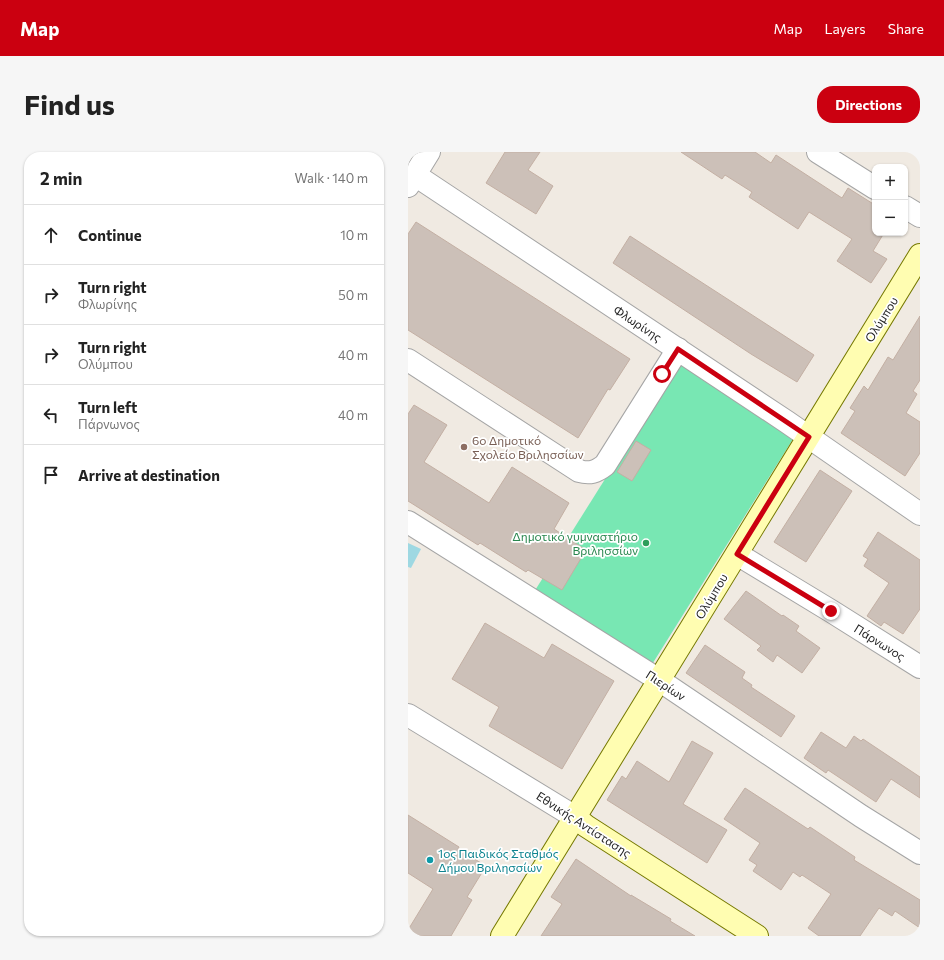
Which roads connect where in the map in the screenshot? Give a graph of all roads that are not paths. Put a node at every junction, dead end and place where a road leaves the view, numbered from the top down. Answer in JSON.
{"nodes":[{"id":1,"x":429,"y":152,"type":"edge"},
{"id":2,"x":818,"y":152,"type":"edge"},
{"id":3,"x":411,"y":180,"type":"edge"},
{"id":4,"x":872,"y":186,"type":"edge"},
{"id":5,"x":908,"y":209,"type":"edge"},
{"id":6,"x":920,"y":216,"type":"edge"},
{"id":7,"x":920,"y":255,"type":"edge"},
{"id":8,"x":678,"y":349,"type":"junction"},
{"id":9,"x":408,"y":360,"type":"edge"},
{"id":10,"x":809,"y":437,"type":"junction"},
{"id":11,"x":920,"y":514,"type":"edge"},
{"id":12,"x":408,"y":522,"type":"edge"},
{"id":13,"x":737,"y":554,"type":"junction"},
{"id":14,"x":920,"y":667,"type":"edge"},
{"id":15,"x":659,"y":680,"type":"junction"},
{"id":16,"x":408,"y":715,"type":"edge"},
{"id":17,"x":575,"y":817,"type":"junction"},
{"id":18,"x":920,"y":853,"type":"edge"},
{"id":19,"x":502,"y":936,"type":"edge"},
{"id":20,"x":757,"y":936,"type":"edge"}],
"edges":[{"from":1,"to":3,"type":"street"},
{"from":2,"to":4,"type":"street"},
{"from":3,"to":8,"type":"street","name":"Φλωρίνης"},
{"from":5,"to":6,"type":"street"},
{"from":7,"to":10,"type":"street","name":"Ολύμπου"},
{"from":8,"to":9,"type":"street"},
{"from":8,"to":10,"type":"street","name":"Φλωρίνης"},
{"from":10,"to":11,"type":"street","name":"Φλωρίνης"},
{"from":10,"to":13,"type":"street","name":"Ολύμπου"},
{"from":12,"to":15,"type":"street","name":"Πιερίων"},
{"from":13,"to":14,"type":"street","name":"Πάρνωνος"},
{"from":13,"to":15,"type":"street","name":"Ολύμπου"},
{"from":15,"to":17,"type":"street","name":"Ολύμπου"},
{"from":15,"to":18,"type":"street","name":"Πιερίων"},
{"from":16,"to":17,"type":"street","name":"Εθνικής Αντίστασης"},
{"from":17,"to":19,"type":"street","name":"Ολύμπου"},
{"from":17,"to":20,"type":"street","name":"Εθνικής Αντίστασης"}]}
